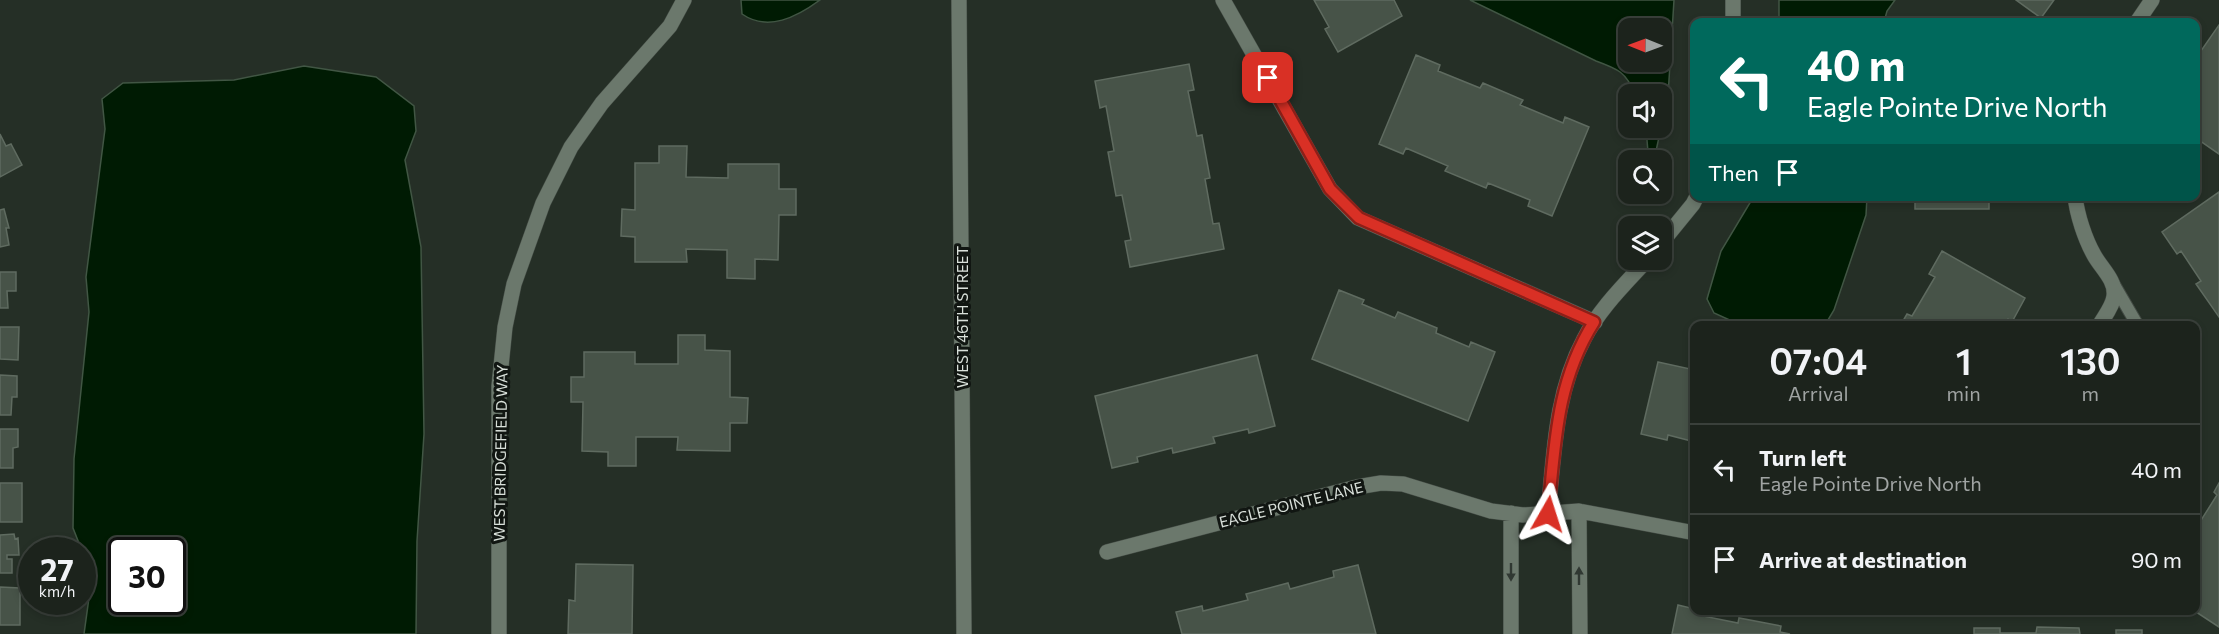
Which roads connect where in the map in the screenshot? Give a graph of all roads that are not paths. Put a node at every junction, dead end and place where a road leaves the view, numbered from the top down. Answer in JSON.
{"nodes":[{"id":1,"x":684,"y":0,"type":"edge"},
{"id":2,"x":959,"y":0,"type":"edge"},
{"id":3,"x":1224,"y":0,"type":"edge"},
{"id":4,"x":1733,"y":0,"type":"edge"},
{"id":5,"x":2152,"y":0,"type":"edge"},
{"id":6,"x":1733,"y":18,"type":"edge"},
{"id":7,"x":2140,"y":18,"type":"edge"},
{"id":8,"x":1694,"y":201,"type":"edge"},
{"id":9,"x":2076,"y":201,"type":"edge"},
{"id":10,"x":1672,"y":230,"type":"edge"},
{"id":11,"x":1638,"y":270,"type":"edge"},
{"id":12,"x":2109,"y":277,"type":"junction"},
{"id":13,"x":2102,"y":321,"type":"edge"},
{"id":14,"x":2135,"y":321,"type":"edge"},
{"id":15,"x":1594,"y":322,"type":"junction"},
{"id":16,"x":1579,"y":511,"type":"junction"},
{"id":17,"x":1511,"y":513,"type":"junction"},
{"id":18,"x":1548,"y":514,"type":"junction"},
{"id":19,"x":1690,"y":532,"type":"edge"},
{"id":20,"x":1107,"y":552,"type":"dead end"},
{"id":21,"x":499,"y":634,"type":"edge"},
{"id":22,"x":964,"y":634,"type":"edge"},
{"id":23,"x":1511,"y":634,"type":"edge"},
{"id":24,"x":1580,"y":634,"type":"edge"}],
"edges":[{"from":1,"to":21,"type":"street","name":"WEST BRIDGEFIELD WAY"},
{"from":2,"to":22,"type":"street","name":"WEST 46TH STREET"},
{"from":3,"to":15,"type":"street"},
{"from":4,"to":6,"type":"street"},
{"from":5,"to":7,"type":"street"},
{"from":8,"to":10,"type":"street"},
{"from":9,"to":12,"type":"street"},
{"from":11,"to":15,"type":"street"},
{"from":12,"to":13,"type":"street"},
{"from":12,"to":14,"type":"lane"},
{"from":15,"to":18,"type":"street"},
{"from":16,"to":18,"type":"street","name":"EAGLE POINTE LANE"},
{"from":16,"to":19,"type":"street","name":"EAGLE POINTE LANE"},
{"from":24,"to":16,"type":"street","one_way":true},
{"from":17,"to":18,"type":"street","name":"EAGLE POINTE LANE"},
{"from":17,"to":20,"type":"street","name":"EAGLE POINTE LANE"},
{"from":17,"to":23,"type":"street","one_way":true}]}
